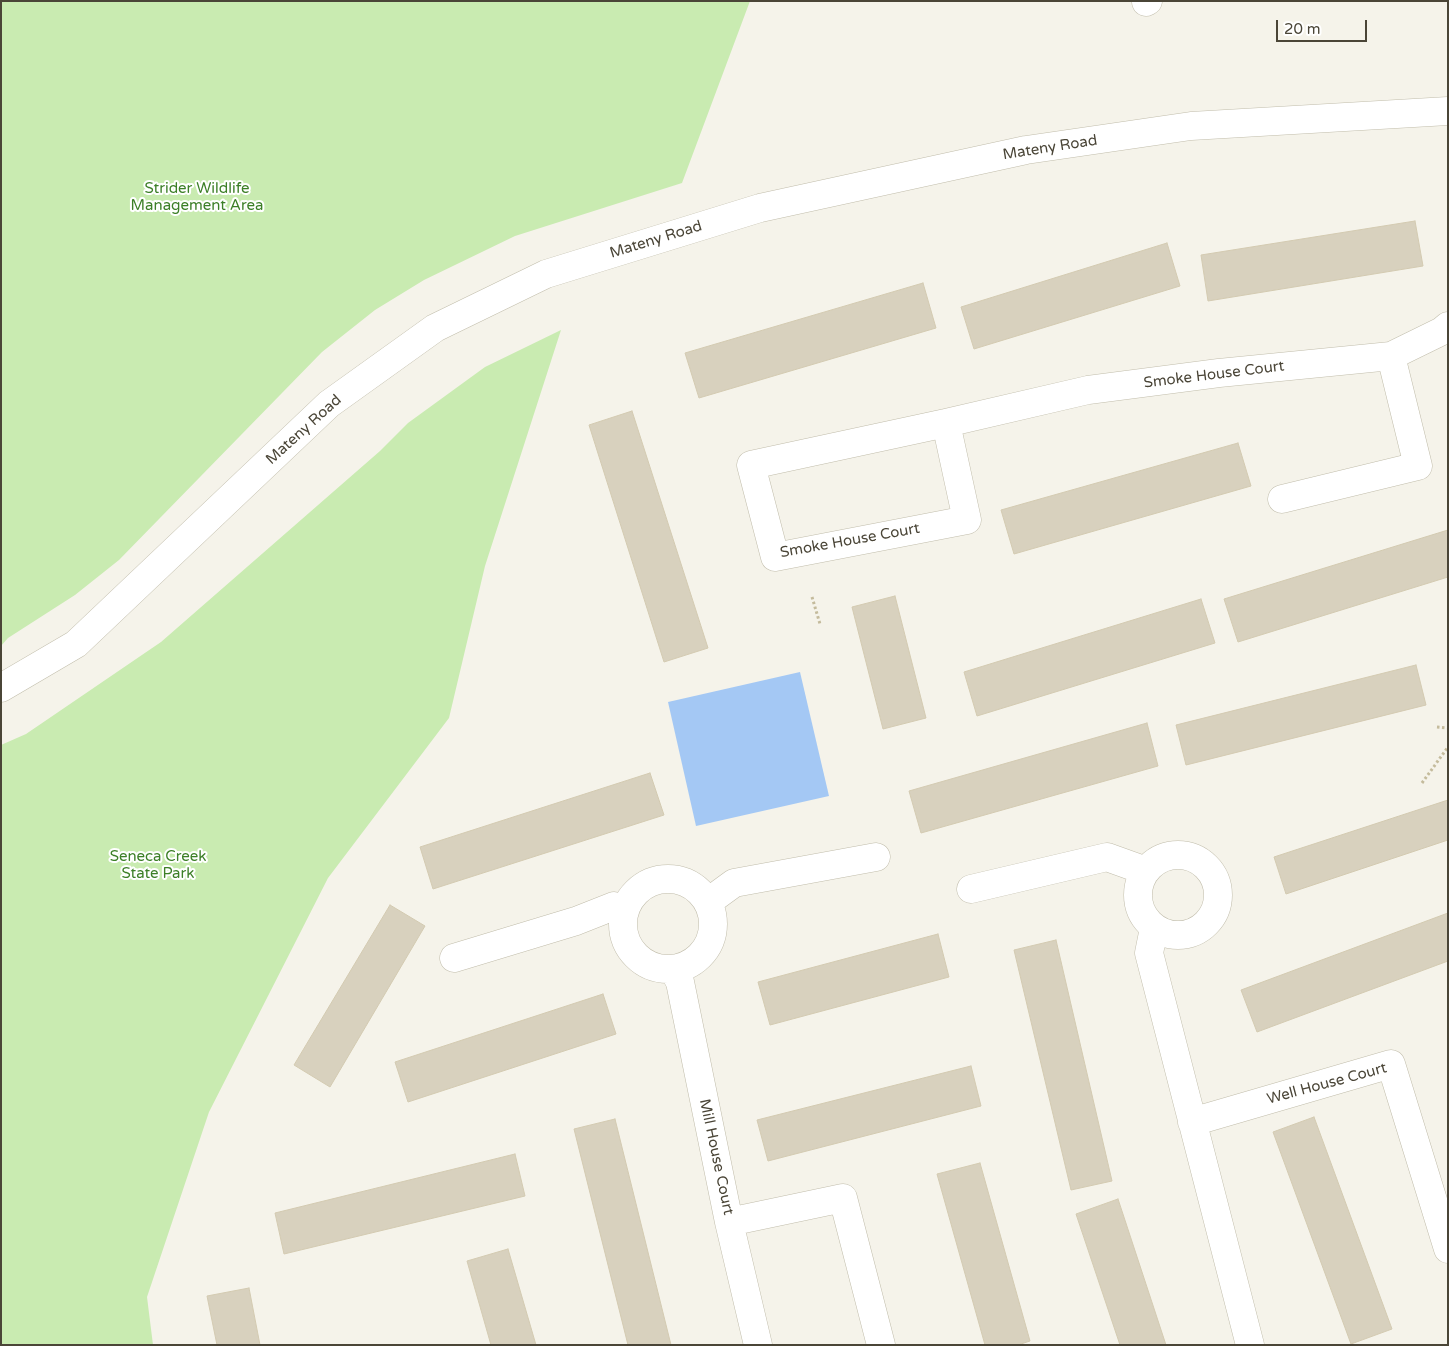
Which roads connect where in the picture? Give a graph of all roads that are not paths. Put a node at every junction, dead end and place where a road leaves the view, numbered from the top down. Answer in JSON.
{"nodes":[{"id":1,"x":1448,"y":111,"type":"edge"},
{"id":2,"x":1448,"y":326,"type":"edge"},
{"id":3,"x":1391,"y":356,"type":"junction"},
{"id":4,"x":946,"y":423,"type":"junction"},
{"id":5,"x":1282,"y":499,"type":"dead end"},
{"id":6,"x":1,"y":688,"type":"edge"},
{"id":7,"x":876,"y":857,"type":"dead end"},
{"id":8,"x":1146,"y":871,"type":"junction"},
{"id":9,"x":971,"y":889,"type":"dead end"},
{"id":10,"x":708,"y":902,"type":"junction"},
{"id":11,"x":624,"y":911,"type":"junction"},
{"id":12,"x":1154,"y":928,"type":"junction"},
{"id":13,"x":454,"y":958,"type":"dead end"},
{"id":14,"x":673,"y":969,"type":"junction"},
{"id":15,"x":1192,"y":1122,"type":"junction"},
{"id":16,"x":729,"y":1222,"type":"junction"},
{"id":17,"x":1448,"y":1249,"type":"edge"},
{"id":18,"x":758,"y":1345,"type":"edge"},
{"id":19,"x":880,"y":1345,"type":"edge"},
{"id":20,"x":1250,"y":1345,"type":"edge"}],
"edges":[{"from":1,"to":6,"type":"street","name":"Mateny Road"},
{"from":2,"to":3,"type":"street","name":"Smoke House Court"},
{"from":3,"to":4,"type":"street","name":"Smoke House Court"},
{"from":3,"to":5,"type":"street"},
{"from":4,"to":4,"type":"street","name":"Smoke House Court"},
{"from":7,"to":10,"type":"street"},
{"from":8,"to":9,"type":"street"},
{"from":8,"to":12,"type":"street"},
{"from":8,"to":12,"type":"street"},
{"from":10,"to":11,"type":"street"},
{"from":10,"to":14,"type":"street"},
{"from":11,"to":13,"type":"street"},
{"from":11,"to":14,"type":"street"},
{"from":12,"to":15,"type":"street"},
{"from":14,"to":16,"type":"street","name":"Mill House Court"},
{"from":15,"to":17,"type":"street","name":"Well House Court"},
{"from":15,"to":20,"type":"street"},
{"from":16,"to":18,"type":"street","name":"Mill House Court"},
{"from":16,"to":19,"type":"street"}]}
